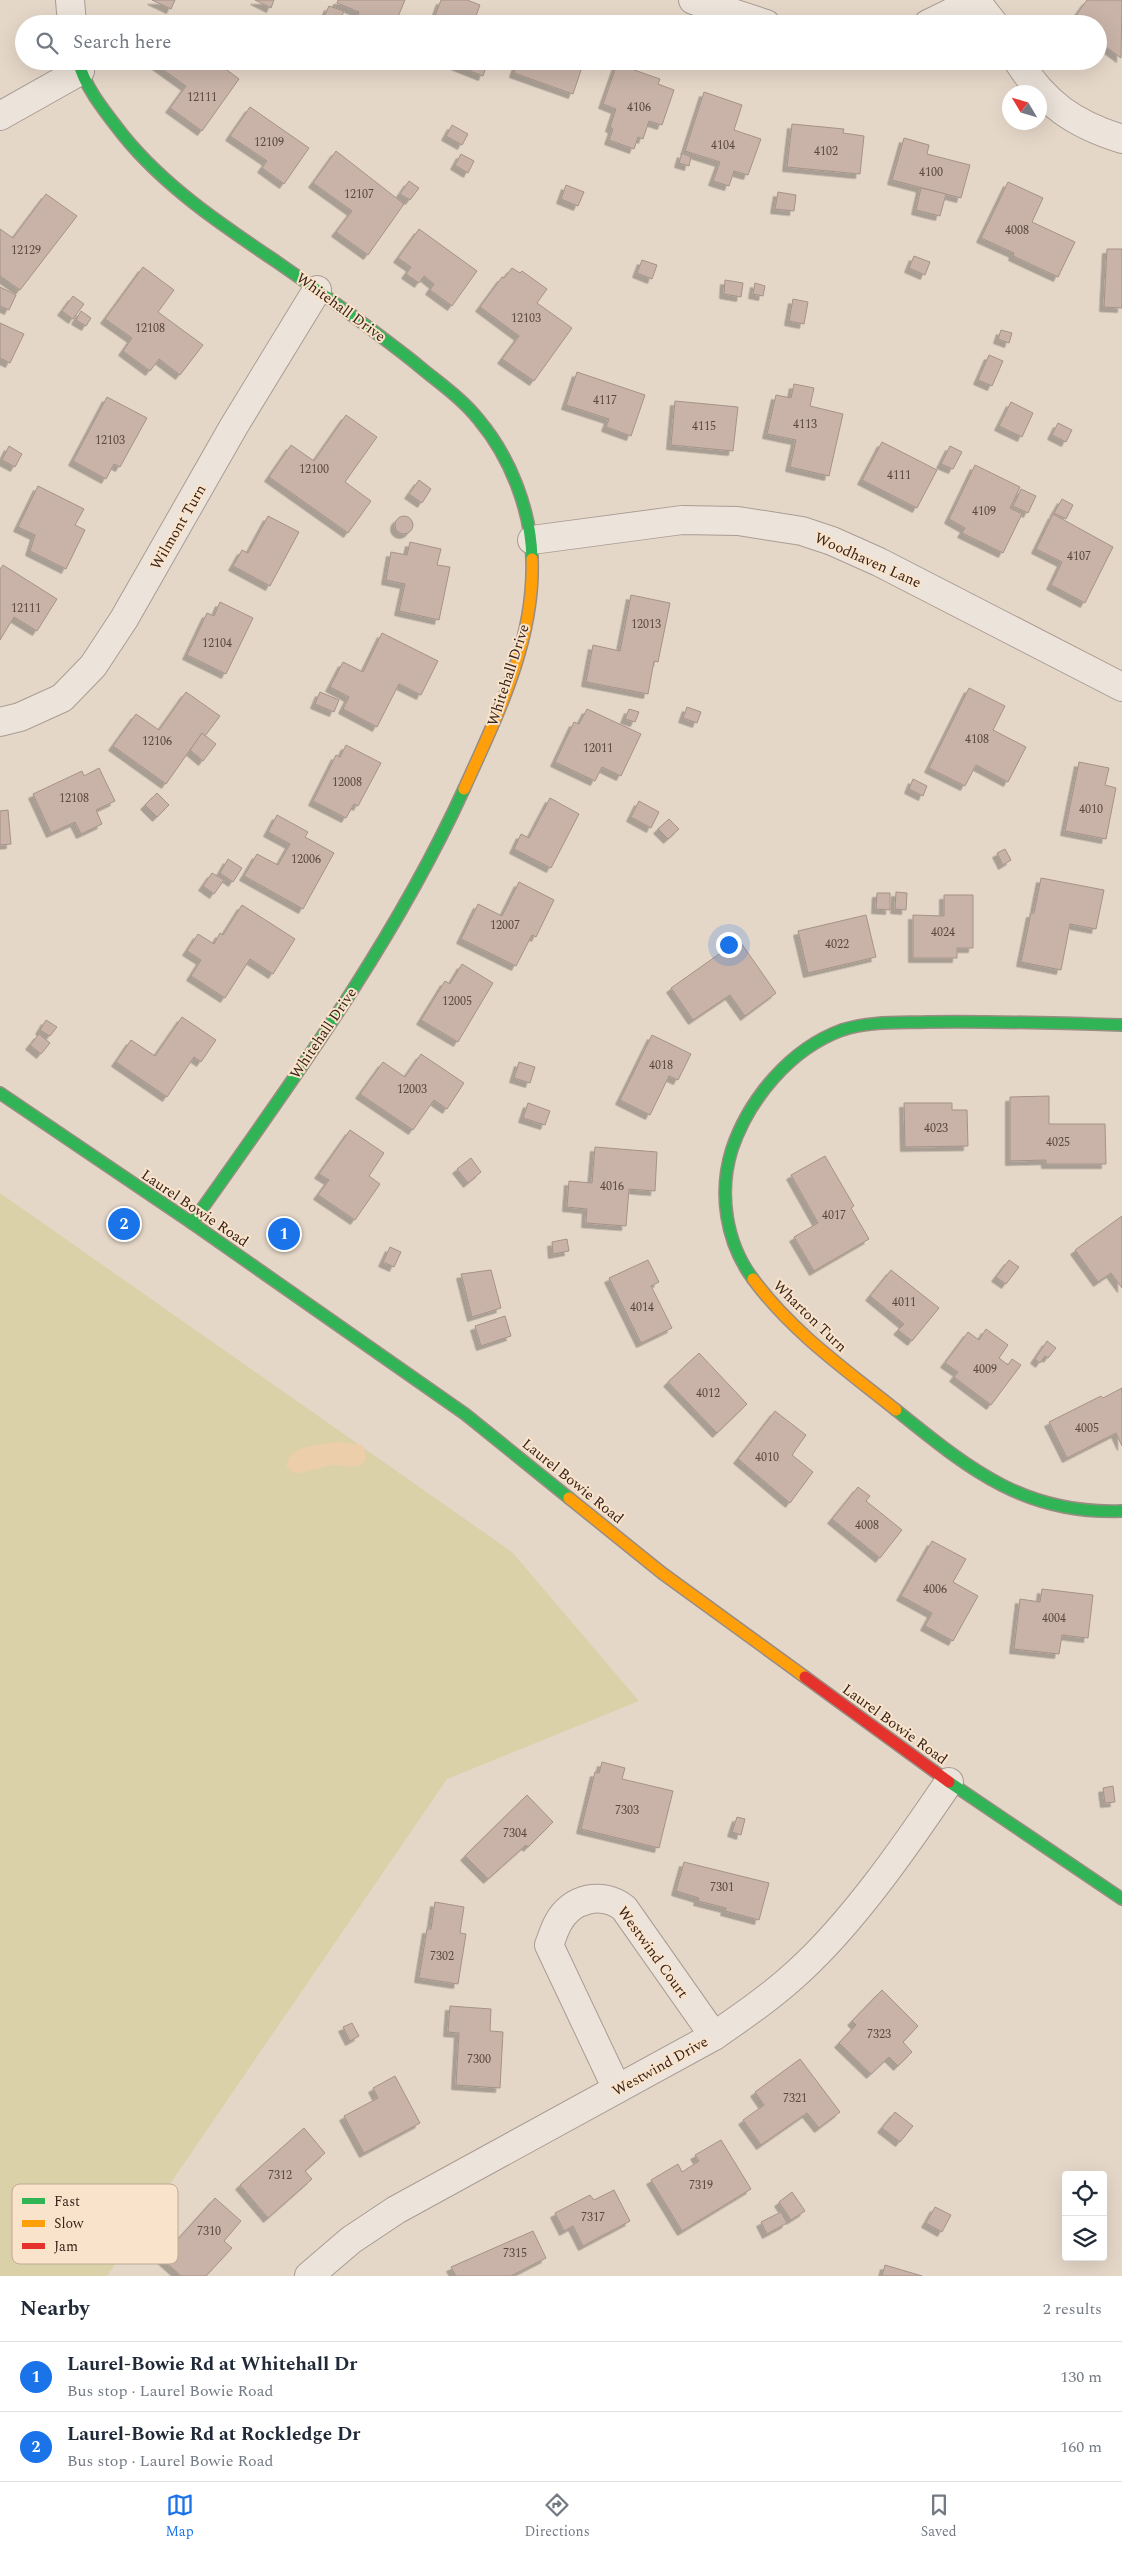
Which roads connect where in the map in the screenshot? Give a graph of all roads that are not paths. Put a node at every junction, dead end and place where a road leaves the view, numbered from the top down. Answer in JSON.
{"nodes":[{"id":1,"x":70,"y":0,"type":"edge"},
{"id":2,"x":693,"y":0,"type":"edge"},
{"id":3,"x":976,"y":0,"type":"edge"},
{"id":4,"x":71,"y":15,"type":"edge"},
{"id":5,"x":739,"y":15,"type":"edge"},
{"id":6,"x":946,"y":15,"type":"edge"},
{"id":7,"x":987,"y":15,"type":"edge"},
{"id":8,"x":73,"y":70,"type":"edge"},
{"id":9,"x":81,"y":70,"type":"edge"},
{"id":10,"x":1024,"y":70,"type":"edge"},
{"id":11,"x":0,"y":116,"type":"edge"},
{"id":12,"x":1122,"y":139,"type":"edge"},
{"id":13,"x":317,"y":290,"type":"junction"},
{"id":14,"x":532,"y":540,"type":"junction"},
{"id":15,"x":1122,"y":688,"type":"edge"},
{"id":16,"x":0,"y":722,"type":"edge"},
{"id":17,"x":1122,"y":1025,"type":"edge"},
{"id":18,"x":0,"y":1093,"type":"edge"},
{"id":19,"x":192,"y":1223,"type":"junction"},
{"id":20,"x":1122,"y":1511,"type":"edge"},
{"id":21,"x":949,"y":1782,"type":"junction"},
{"id":22,"x":1122,"y":1899,"type":"edge"},
{"id":23,"x":714,"y":2036,"type":"junction"},
{"id":24,"x":617,"y":2089,"type":"junction"},
{"id":25,"x":309,"y":2276,"type":"edge"}],
"edges":[{"from":1,"to":4,"type":"street"},
{"from":2,"to":5,"type":"street"},
{"from":3,"to":6,"type":"street"},
{"from":3,"to":7,"type":"street"},
{"from":8,"to":11,"type":"street"},
{"from":9,"to":13,"type":"street","name":"Whitehall Drive"},
{"from":10,"to":12,"type":"street"},
{"from":13,"to":14,"type":"street","name":"Whitehall Drive"},
{"from":13,"to":16,"type":"street","name":"Wilmont Turn"},
{"from":14,"to":15,"type":"street","name":"Woodhaven Lane"},
{"from":14,"to":19,"type":"street","name":"Whitehall Drive"},
{"from":17,"to":20,"type":"street","name":"Wharton Turn"},
{"from":18,"to":19,"type":"street","name":"Laurel Bowie Road"},
{"from":19,"to":21,"type":"street","name":"Laurel Bowie Road"},
{"from":21,"to":22,"type":"street","name":"Laurel Bowie Road"},
{"from":21,"to":23,"type":"street","name":"Westwind Drive"},
{"from":23,"to":24,"type":"street","name":"Westwind Drive"},
{"from":23,"to":24,"type":"street","name":"Westwind Court"},
{"from":24,"to":25,"type":"street","name":"Westwind Drive"}]}
